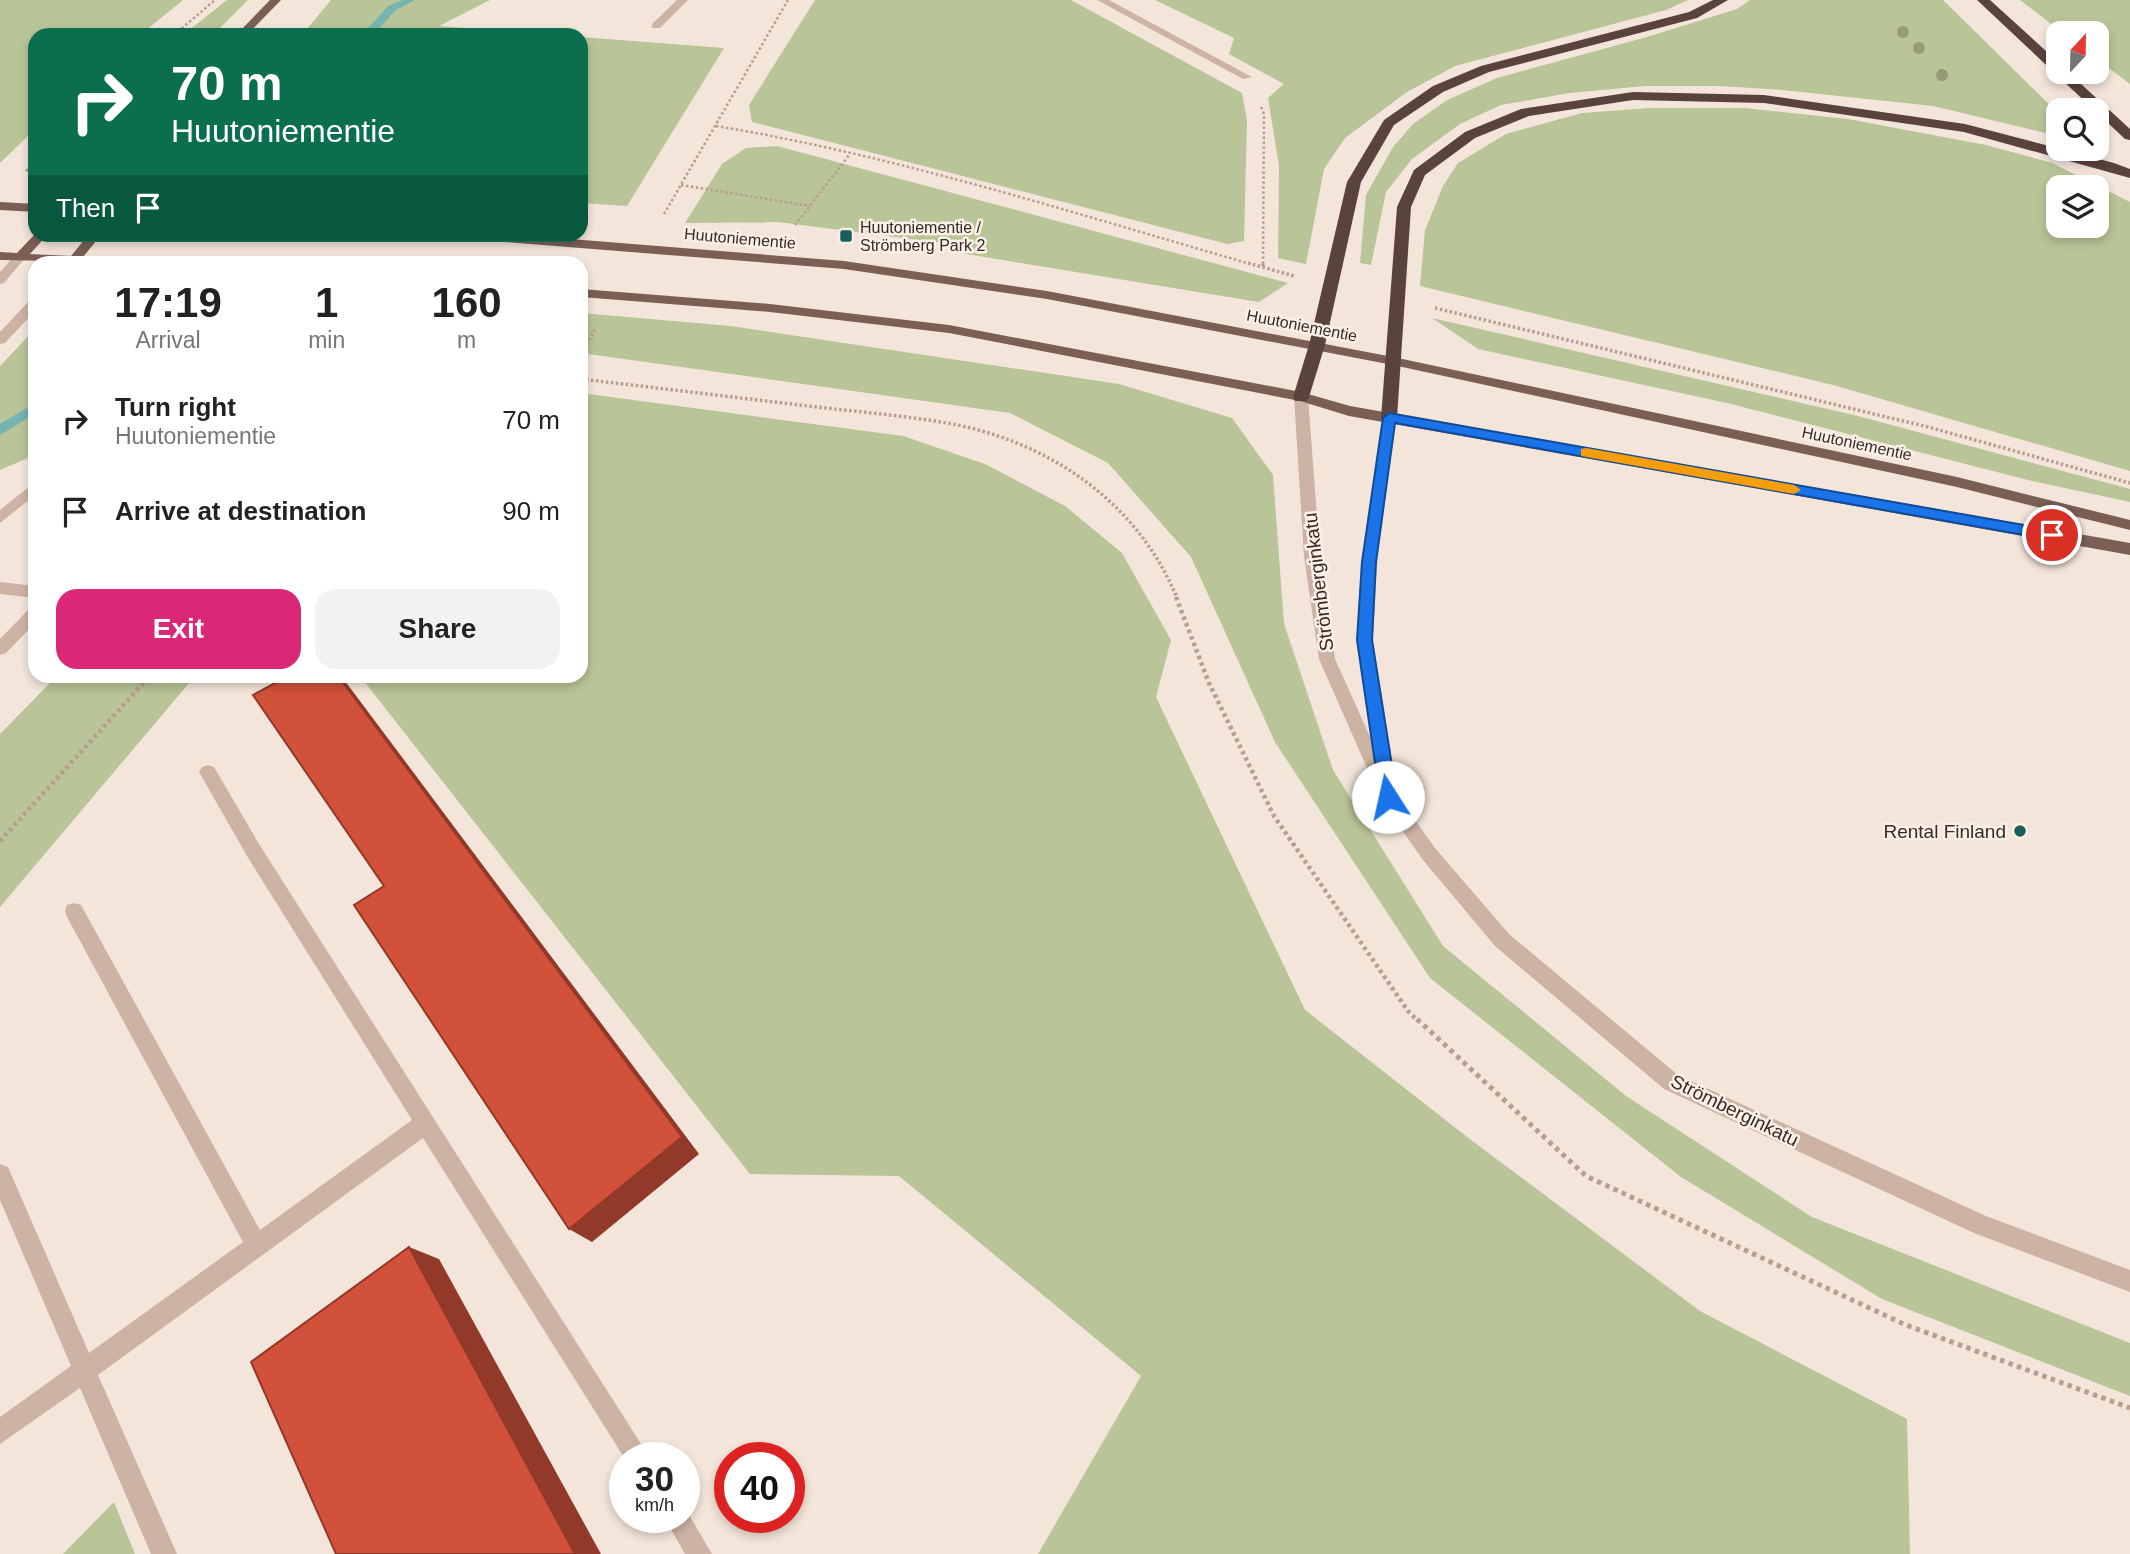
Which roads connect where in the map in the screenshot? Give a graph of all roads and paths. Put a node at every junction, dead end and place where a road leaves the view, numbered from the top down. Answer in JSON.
{"nodes":[{"id":1,"x":215,"y":0,"type":"edge"},
{"id":2,"x":683,"y":0,"type":"edge"},
{"id":3,"x":789,"y":0,"type":"edge"},
{"id":4,"x":1102,"y":0,"type":"edge"},
{"id":5,"x":1722,"y":0,"type":"edge"},
{"id":6,"x":1983,"y":0,"type":"edge"},
{"id":7,"x":273,"y":4,"type":"edge"},
{"id":8,"x":656,"y":26,"type":"dead end"},
{"id":9,"x":182,"y":28,"type":"edge"},
{"id":10,"x":248,"y":28,"type":"edge"},
{"id":11,"x":256,"y":28,"type":"edge"},
{"id":12,"x":2046,"y":59,"type":"edge"},
{"id":13,"x":1247,"y":77,"type":"joint"},
{"id":14,"x":2073,"y":84,"type":"edge"},
{"id":15,"x":2130,"y":136,"type":"edge"},
{"id":16,"x":850,"y":154,"type":"dead end"},
{"id":17,"x":2130,"y":174,"type":"edge"},
{"id":18,"x":681,"y":185,"type":"junction"},
{"id":19,"x":0,"y":206,"type":"edge"},
{"id":20,"x":810,"y":206,"type":"junction"},
{"id":21,"x":28,"y":208,"type":"edge"},
{"id":22,"x":661,"y":219,"type":"dead end"},
{"id":23,"x":792,"y":229,"type":"dead end"},
{"id":24,"x":34,"y":242,"type":"edge"},
{"id":25,"x":89,"y":242,"type":"edge"},
{"id":26,"x":555,"y":242,"type":"edge"},
{"id":27,"x":0,"y":256,"type":"edge"},
{"id":28,"x":77,"y":256,"type":"edge"},
{"id":29,"x":20,"y":257,"type":"junction"},
{"id":30,"x":28,"y":258,"type":"edge"},
{"id":31,"x":1263,"y":266,"type":"dead end"},
{"id":32,"x":0,"y":280,"type":"edge"},
{"id":33,"x":588,"y":294,"type":"edge"},
{"id":34,"x":28,"y":310,"type":"edge"},
{"id":35,"x":600,"y":321,"type":"dead end"},
{"id":36,"x":0,"y":340,"type":"edge"},
{"id":37,"x":588,"y":341,"type":"edge"},
{"id":38,"x":1317,"y":345,"type":"junction"},
{"id":39,"x":1393,"y":361,"type":"junction"},
{"id":40,"x":588,"y":380,"type":"edge"},
{"id":41,"x":1301,"y":397,"type":"junction"},
{"id":42,"x":1389,"y":418,"type":"junction"},
{"id":43,"x":28,"y":492,"type":"edge"},
{"id":44,"x":0,"y":518,"type":"edge"},
{"id":45,"x":2130,"y":525,"type":"edge"},
{"id":46,"x":2130,"y":549,"type":"edge"},
{"id":47,"x":0,"y":588,"type":"edge"},
{"id":48,"x":28,"y":591,"type":"edge"},
{"id":49,"x":28,"y":620,"type":"edge"},
{"id":50,"x":0,"y":649,"type":"edge"},
{"id":51,"x":144,"y":683,"type":"edge"},
{"id":52,"x":208,"y":772,"type":"dead end"},
{"id":53,"x":1388,"y":797,"type":"junction"},
{"id":54,"x":0,"y":842,"type":"edge"},
{"id":55,"x":74,"y":911,"type":"dead end"},
{"id":56,"x":426,"y":1123,"type":"junction"},
{"id":57,"x":0,"y":1175,"type":"edge"},
{"id":58,"x":257,"y":1246,"type":"junction"},
{"id":59,"x":2130,"y":1281,"type":"edge"},
{"id":60,"x":86,"y":1369,"type":"junction"},
{"id":61,"x":2130,"y":1408,"type":"edge"},
{"id":62,"x":0,"y":1432,"type":"edge"},
{"id":63,"x":628,"y":1442,"type":"edge"},
{"id":64,"x":686,"y":1533,"type":"edge"},
{"id":65,"x":164,"y":1554,"type":"edge"},
{"id":66,"x":699,"y":1554,"type":"edge"}],
"edges":[{"from":1,"to":9,"type":"path"},
{"from":2,"to":8,"type":"street"},
{"from":3,"to":18,"type":"path"},
{"from":4,"to":13,"type":"street"},
{"from":5,"to":38,"type":"highway"},
{"from":6,"to":12,"type":"highway"},
{"from":7,"to":10,"type":"main road"},
{"from":7,"to":11,"type":"main road"},
{"from":13,"to":31,"type":"path"},
{"from":14,"to":15,"type":"highway"},
{"from":16,"to":20,"type":"path"},
{"from":17,"to":39,"type":"highway"},
{"from":18,"to":20,"type":"path"},
{"from":18,"to":22,"type":"path"},
{"from":19,"to":21,"type":"main road"},
{"from":20,"to":23,"type":"path"},
{"from":24,"to":29,"type":"main road"},
{"from":25,"to":28,"type":"main road"},
{"from":26,"to":38,"type":"main road","name":"Huutoniementie"},
{"from":27,"to":29,"type":"main road"},
{"from":29,"to":30,"type":"main road"},
{"from":29,"to":32,"type":"street"},
{"from":33,"to":41,"type":"main road"},
{"from":34,"to":36,"type":"street"},
{"from":35,"to":37,"type":"path"},
{"from":38,"to":39,"type":"main road","name":"Huutoniementie"},
{"from":38,"to":41,"type":"highway"},
{"from":39,"to":42,"type":"highway"},
{"from":39,"to":45,"type":"main road","name":"Huutoniementie"},
{"from":40,"to":61,"type":"path"},
{"from":41,"to":42,"type":"main road"},
{"from":41,"to":53,"type":"street","name":"Strömberginkatu"},
{"from":42,"to":46,"type":"main road"},
{"from":42,"to":53,"type":"street","name":"Strömberginkatu"},
{"from":43,"to":44,"type":"street"},
{"from":47,"to":48,"type":"street"},
{"from":49,"to":50,"type":"street"},
{"from":51,"to":54,"type":"path"},
{"from":52,"to":56,"type":"street"},
{"from":53,"to":59,"type":"street","name":"Strömberginkatu"},
{"from":55,"to":58,"type":"street"},
{"from":56,"to":58,"type":"street"},
{"from":56,"to":63,"type":"street"},
{"from":57,"to":60,"type":"street"},
{"from":58,"to":60,"type":"street"},
{"from":60,"to":62,"type":"street"},
{"from":60,"to":65,"type":"street"},
{"from":64,"to":66,"type":"street"}]}
